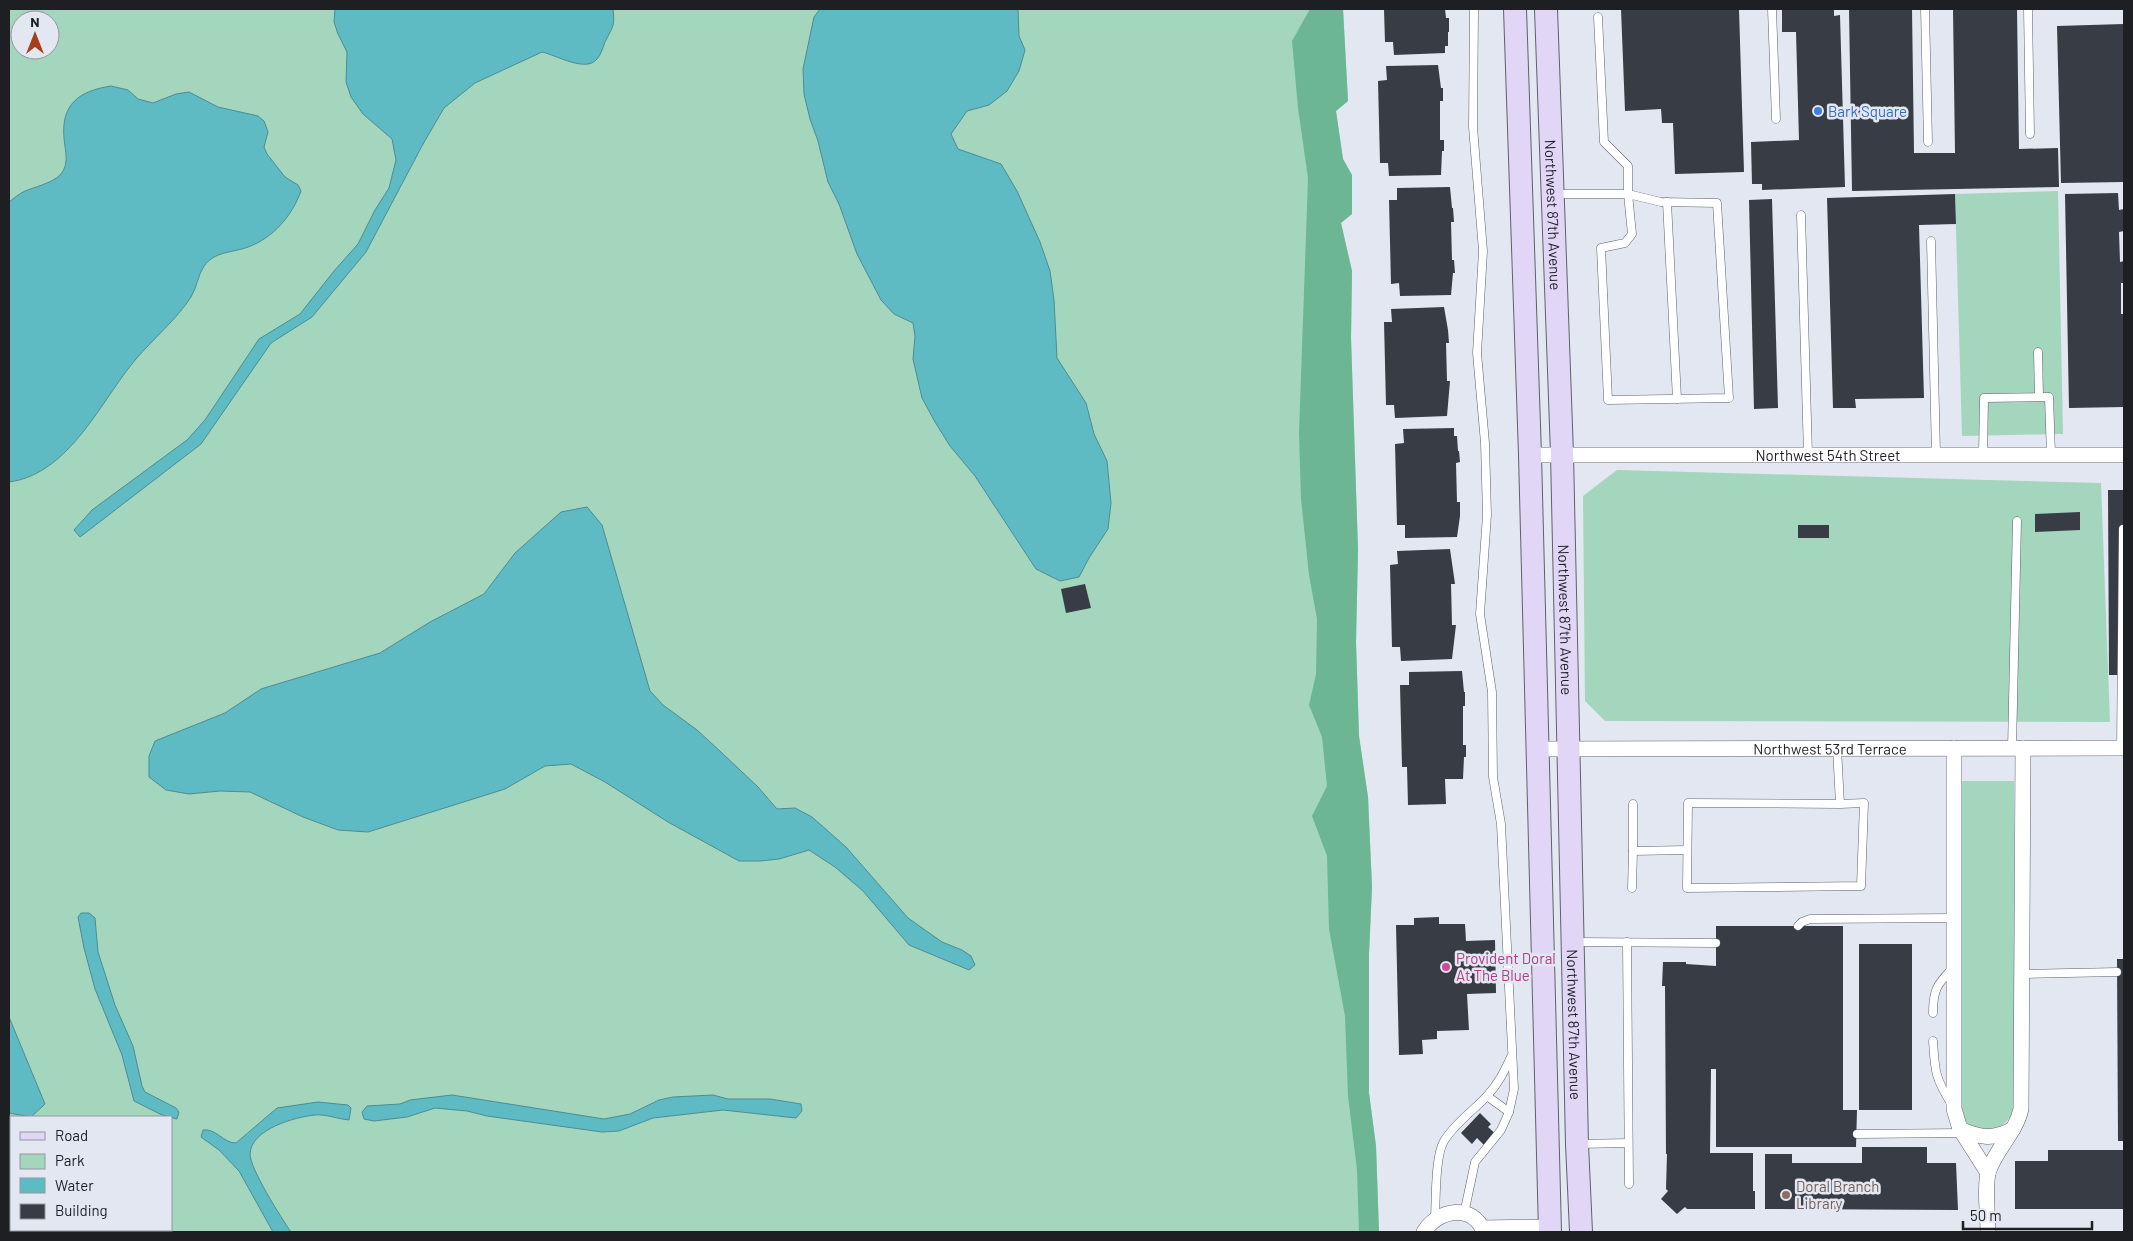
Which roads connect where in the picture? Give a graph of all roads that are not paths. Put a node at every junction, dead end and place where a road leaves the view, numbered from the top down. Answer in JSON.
{"nodes":[{"id":1,"x":1474,"y":9,"type":"edge"},
{"id":2,"x":1515,"y":9,"type":"edge"},
{"id":3,"x":1546,"y":9,"type":"edge"},
{"id":4,"x":1772,"y":9,"type":"edge"},
{"id":5,"x":1926,"y":9,"type":"edge"},
{"id":6,"x":2028,"y":9,"type":"edge"},
{"id":7,"x":1598,"y":18,"type":"dead end"},
{"id":8,"x":1776,"y":119,"type":"dead end"},
{"id":9,"x":2030,"y":134,"type":"dead end"},
{"id":10,"x":1928,"y":142,"type":"dead end"},
{"id":11,"x":1553,"y":194,"type":"junction"},
{"id":12,"x":1628,"y":194,"type":"junction"},
{"id":13,"x":1668,"y":202,"type":"junction"},
{"id":14,"x":1801,"y":215,"type":"dead end"},
{"id":15,"x":1931,"y":241,"type":"dead end"},
{"id":16,"x":2038,"y":352,"type":"dead end"},
{"id":17,"x":2039,"y":397,"type":"junction"},
{"id":18,"x":1677,"y":399,"type":"junction"},
{"id":19,"x":1562,"y":454,"type":"junction"},
{"id":20,"x":1808,"y":454,"type":"junction"},
{"id":21,"x":1936,"y":454,"type":"junction"},
{"id":22,"x":1983,"y":454,"type":"junction"},
{"id":23,"x":1530,"y":455,"type":"junction"},
{"id":24,"x":2051,"y":455,"type":"junction"},
{"id":25,"x":2124,"y":455,"type":"edge"},
{"id":26,"x":2017,"y":521,"type":"dead end"},
{"id":27,"x":2123,"y":529,"type":"dead end"},
{"id":28,"x":1570,"y":748,"type":"junction"},
{"id":29,"x":1837,"y":748,"type":"junction"},
{"id":30,"x":1954,"y":748,"type":"junction"},
{"id":31,"x":2018,"y":748,"type":"junction"},
{"id":32,"x":2123,"y":748,"type":"edge"},
{"id":33,"x":1538,"y":749,"type":"junction"},
{"id":34,"x":1632,"y":804,"type":"dead end"},
{"id":35,"x":1840,"y":804,"type":"junction"},
{"id":36,"x":1687,"y":850,"type":"junction"},
{"id":37,"x":1633,"y":851,"type":"junction"},
{"id":38,"x":1632,"y":888,"type":"dead end"},
{"id":39,"x":1954,"y":918,"type":"junction"},
{"id":40,"x":1798,"y":926,"type":"dead end"},
{"id":41,"x":1573,"y":942,"type":"junction"},
{"id":42,"x":1627,"y":942,"type":"junction"},
{"id":43,"x":1716,"y":943,"type":"dead end"},
{"id":44,"x":1954,"y":967,"type":"junction"},
{"id":45,"x":2117,"y":972,"type":"dead end"},
{"id":46,"x":2022,"y":974,"type":"junction"},
{"id":47,"x":1933,"y":1013,"type":"dead end"},
{"id":48,"x":1933,"y":1041,"type":"dead end"},
{"id":49,"x":1512,"y":1055,"type":"junction"},
{"id":50,"x":1487,"y":1096,"type":"junction"},
{"id":51,"x":1954,"y":1108,"type":"junction"},
{"id":52,"x":1509,"y":1112,"type":"junction"},
{"id":53,"x":2014,"y":1129,"type":"junction"},
{"id":54,"x":1962,"y":1131,"type":"junction"},
{"id":55,"x":1857,"y":1134,"type":"dead end"},
{"id":56,"x":1628,"y":1142,"type":"junction"},
{"id":57,"x":1577,"y":1144,"type":"junction"},
{"id":58,"x":1988,"y":1172,"type":"junction"},
{"id":59,"x":1629,"y":1184,"type":"dead end"},
{"id":60,"x":1464,"y":1214,"type":"junction"},
{"id":61,"x":1435,"y":1218,"type":"junction"},
{"id":62,"x":1484,"y":1230,"type":"edge"},
{"id":63,"x":1550,"y":1230,"type":"edge"},
{"id":64,"x":1424,"y":1232,"type":"edge"},
{"id":65,"x":1582,"y":1232,"type":"edge"},
{"id":66,"x":1988,"y":1232,"type":"edge"}],
"edges":[{"from":1,"to":49,"type":"lane"},
{"from":2,"to":23,"type":"main road","name":"Northwest 87th Avenue"},
{"from":3,"to":11,"type":"main road","name":"Northwest 87th Avenue"},
{"from":4,"to":8,"type":"lane"},
{"from":5,"to":10,"type":"lane"},
{"from":6,"to":9,"type":"lane"},
{"from":7,"to":12,"type":"lane"},
{"from":11,"to":12,"type":"lane"},
{"from":11,"to":19,"type":"main road","name":"Northwest 87th Avenue"},
{"from":12,"to":13,"type":"lane"},
{"from":12,"to":18,"type":"lane"},
{"from":13,"to":18,"type":"lane"},
{"from":13,"to":18,"type":"lane"},
{"from":14,"to":20,"type":"lane"},
{"from":15,"to":21,"type":"lane"},
{"from":16,"to":17,"type":"lane"},
{"from":17,"to":22,"type":"lane"},
{"from":17,"to":24,"type":"lane"},
{"from":19,"to":20,"type":"street","name":"Northwest 54th Street"},
{"from":19,"to":23,"type":"street","name":"Northwest 54th Street"},
{"from":19,"to":28,"type":"main road","name":"Northwest 87th Avenue"},
{"from":20,"to":21,"type":"street","name":"Northwest 54th Street"},
{"from":21,"to":22,"type":"street","name":"Northwest 54th Street"},
{"from":22,"to":24,"type":"street","name":"Northwest 54th Street"},
{"from":23,"to":33,"type":"main road","name":"Northwest 87th Avenue"},
{"from":24,"to":25,"type":"street","name":"Northwest 54th Street"},
{"from":26,"to":31,"type":"lane"},
{"from":27,"to":32,"type":"lane"},
{"from":28,"to":29,"type":"street","name":"Northwest 53rd Terrace"},
{"from":28,"to":33,"type":"street","name":"Northwest 53rd Terrace"},
{"from":28,"to":41,"type":"main road","name":"Northwest 87th Avenue"},
{"from":29,"to":30,"type":"street","name":"Northwest 53rd Terrace"},
{"from":29,"to":35,"type":"lane"},
{"from":30,"to":31,"type":"street","name":"Northwest 53rd Terrace"},
{"from":30,"to":39,"type":"street"},
{"from":31,"to":32,"type":"street","name":"Northwest 53rd Terrace"},
{"from":31,"to":46,"type":"street"},
{"from":33,"to":63,"type":"main road","name":"Northwest 87th Avenue"},
{"from":34,"to":37,"type":"lane"},
{"from":35,"to":36,"type":"lane"},
{"from":35,"to":36,"type":"lane"},
{"from":36,"to":37,"type":"lane"},
{"from":37,"to":38,"type":"lane"},
{"from":39,"to":40,"type":"lane"},
{"from":39,"to":44,"type":"street"},
{"from":41,"to":42,"type":"lane"},
{"from":41,"to":57,"type":"main road","name":"Northwest 87th Avenue"},
{"from":42,"to":43,"type":"lane"},
{"from":42,"to":56,"type":"lane"},
{"from":44,"to":47,"type":"lane"},
{"from":44,"to":51,"type":"street"},
{"from":45,"to":46,"type":"lane"},
{"from":46,"to":53,"type":"street"},
{"from":48,"to":51,"type":"lane"},
{"from":49,"to":50,"type":"lane"},
{"from":49,"to":52,"type":"lane"},
{"from":50,"to":52,"type":"lane"},
{"from":50,"to":61,"type":"lane"},
{"from":51,"to":54,"type":"street"},
{"from":52,"to":60,"type":"lane"},
{"from":53,"to":54,"type":"street"},
{"from":53,"to":58,"type":"street"},
{"from":54,"to":55,"type":"lane"},
{"from":54,"to":58,"type":"street"},
{"from":56,"to":57,"type":"lane"},
{"from":56,"to":59,"type":"lane"},
{"from":57,"to":65,"type":"main road","name":"Northwest 87th Avenue"},
{"from":58,"to":66,"type":"street"},
{"from":60,"to":61,"type":"street"},
{"from":60,"to":62,"type":"street"},
{"from":61,"to":64,"type":"street"},
{"from":62,"to":63,"type":"street"}]}
